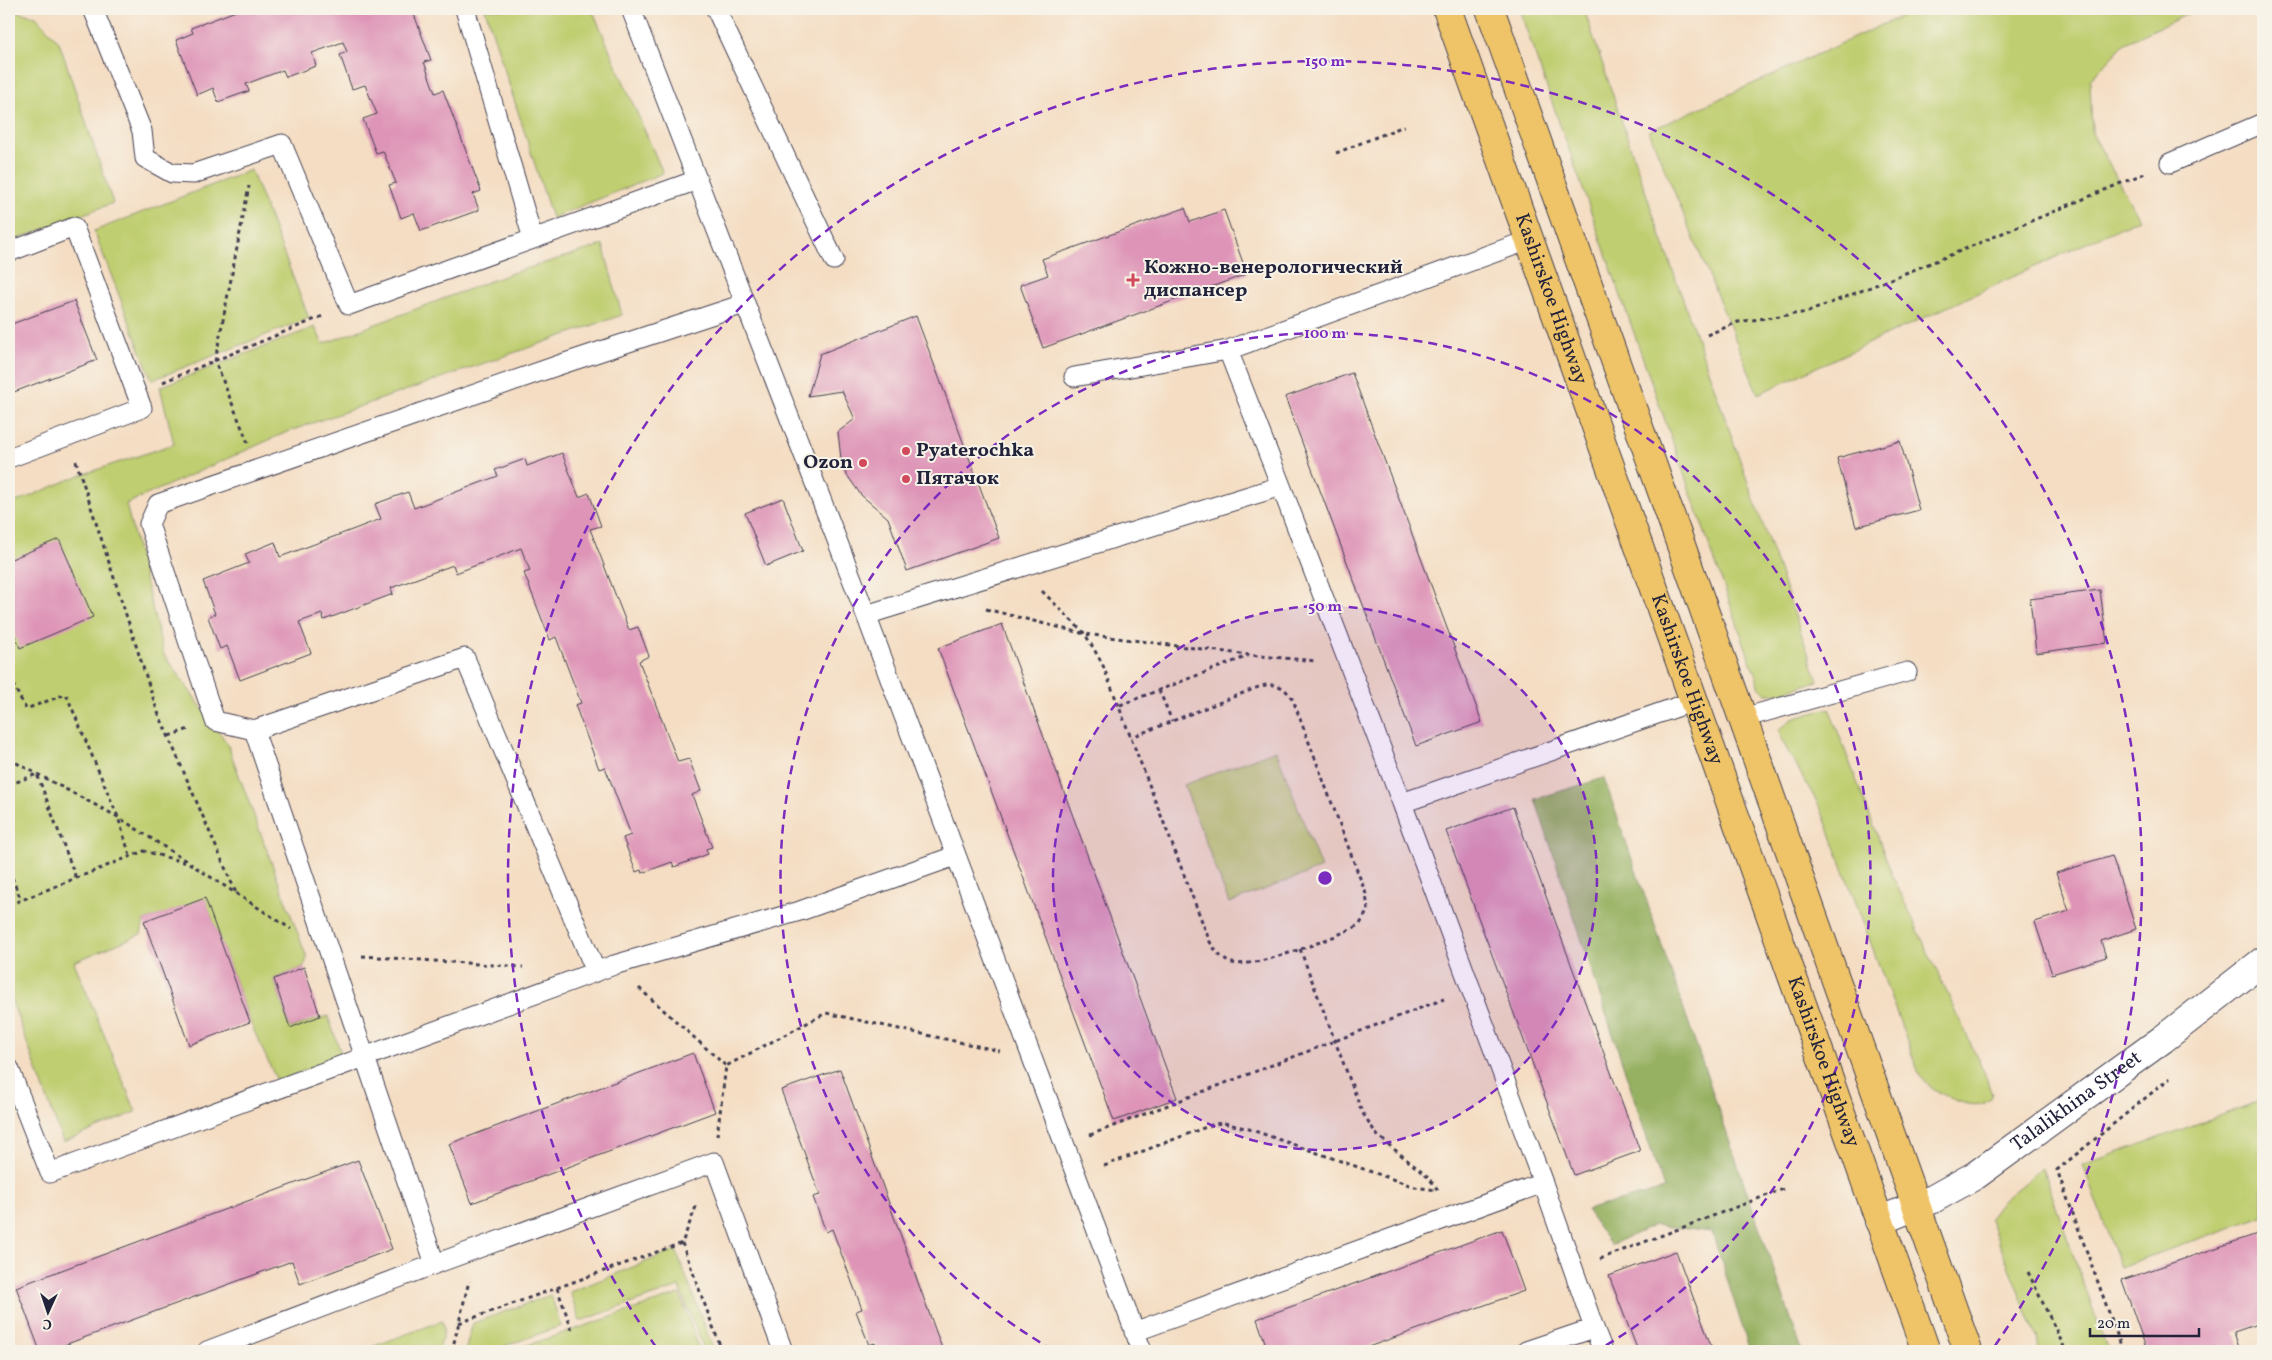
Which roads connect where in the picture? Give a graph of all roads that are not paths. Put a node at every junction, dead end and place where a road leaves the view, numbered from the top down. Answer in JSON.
{"nodes":[{"id":1,"x":93,"y":9,"type":"edge"},
{"id":2,"x":465,"y":9,"type":"edge"},
{"id":3,"x":631,"y":9,"type":"edge"},
{"id":4,"x":716,"y":9,"type":"edge"},
{"id":5,"x":1447,"y":9,"type":"edge"},
{"id":6,"x":1490,"y":9,"type":"edge"},
{"id":7,"x":2263,"y":124,"type":"edge"},
{"id":8,"x":2170,"y":163,"type":"road end"},
{"id":9,"x":696,"y":180,"type":"junction"},
{"id":10,"x":533,"y":238,"type":"junction"},
{"id":11,"x":1529,"y":240,"type":"junction"},
{"id":12,"x":9,"y":252,"type":"edge"},
{"id":13,"x":834,"y":260,"type":"dead end"},
{"id":14,"x":744,"y":304,"type":"junction"},
{"id":15,"x":1228,"y":350,"type":"junction"},
{"id":16,"x":1074,"y":378,"type":"dead end"},
{"id":17,"x":9,"y":458,"type":"edge"},
{"id":18,"x":1281,"y":486,"type":"junction"},
{"id":19,"x":866,"y":616,"type":"junction"},
{"id":20,"x":1907,"y":672,"type":"dead end"},
{"id":21,"x":1694,"y":701,"type":"junction"},
{"id":22,"x":1743,"y":718,"type":"junction"},
{"id":23,"x":254,"y":730,"type":"junction"},
{"id":24,"x":1402,"y":803,"type":"junction"},
{"id":25,"x":955,"y":856,"type":"junction"},
{"id":26,"x":2263,"y":961,"type":"edge"},
{"id":27,"x":596,"y":972,"type":"junction"},
{"id":28,"x":365,"y":1057,"type":"junction"},
{"id":29,"x":9,"y":1068,"type":"edge"},
{"id":30,"x":1542,"y":1183,"type":"junction"},
{"id":31,"x":1916,"y":1207,"type":"junction"},
{"id":32,"x":1879,"y":1220,"type":"junction"},
{"id":33,"x":435,"y":1264,"type":"junction"},
{"id":34,"x":1594,"y":1328,"type":"junction"},
{"id":35,"x":1134,"y":1332,"type":"junction"},
{"id":36,"x":207,"y":1351,"type":"edge"},
{"id":37,"x":783,"y":1351,"type":"edge"},
{"id":38,"x":1142,"y":1351,"type":"edge"},
{"id":39,"x":1526,"y":1351,"type":"edge"},
{"id":40,"x":1603,"y":1351,"type":"edge"},
{"id":41,"x":1926,"y":1351,"type":"edge"},
{"id":42,"x":1968,"y":1351,"type":"edge"}],
"edges":[{"from":1,"to":10,"type":"lane"},
{"from":2,"to":10,"type":"lane"},
{"from":3,"to":9,"type":"lane"},
{"from":4,"to":13,"type":"lane"},
{"from":5,"to":11,"type":"main road","name":"Kashirskoe Highway"},
{"from":6,"to":22,"type":"main road","name":"Kashirskoe Highway"},
{"from":7,"to":8,"type":"lane"},
{"from":9,"to":10,"type":"lane"},
{"from":9,"to":14,"type":"lane"},
{"from":11,"to":15,"type":"lane"},
{"from":11,"to":21,"type":"main road","name":"Kashirskoe Highway"},
{"from":12,"to":17,"type":"lane"},
{"from":14,"to":19,"type":"lane"},
{"from":14,"to":23,"type":"lane"},
{"from":15,"to":16,"type":"lane"},
{"from":15,"to":18,"type":"lane"},
{"from":18,"to":19,"type":"lane"},
{"from":18,"to":24,"type":"lane"},
{"from":19,"to":25,"type":"lane"},
{"from":20,"to":22,"type":"lane"},
{"from":21,"to":24,"type":"lane"},
{"from":21,"to":32,"type":"main road","name":"Kashirskoe Highway"},
{"from":22,"to":31,"type":"main road","name":"Kashirskoe Highway"},
{"from":23,"to":27,"type":"lane"},
{"from":23,"to":28,"type":"lane"},
{"from":24,"to":30,"type":"lane"},
{"from":25,"to":27,"type":"lane"},
{"from":25,"to":35,"type":"lane"},
{"from":26,"to":31,"type":"street","name":"Talalikhina Street"},
{"from":27,"to":28,"type":"lane"},
{"from":28,"to":29,"type":"lane"},
{"from":28,"to":33,"type":"lane"},
{"from":30,"to":34,"type":"lane"},
{"from":30,"to":35,"type":"lane"},
{"from":31,"to":32,"type":"street","name":"Talalikhina Street"},
{"from":31,"to":42,"type":"main road","name":"Kashirskoe Highway"},
{"from":32,"to":41,"type":"main road","name":"Kashirskoe Highway"},
{"from":33,"to":36,"type":"lane"},
{"from":33,"to":37,"type":"lane"},
{"from":34,"to":39,"type":"lane"},
{"from":34,"to":40,"type":"lane"},
{"from":35,"to":38,"type":"lane"}]}
